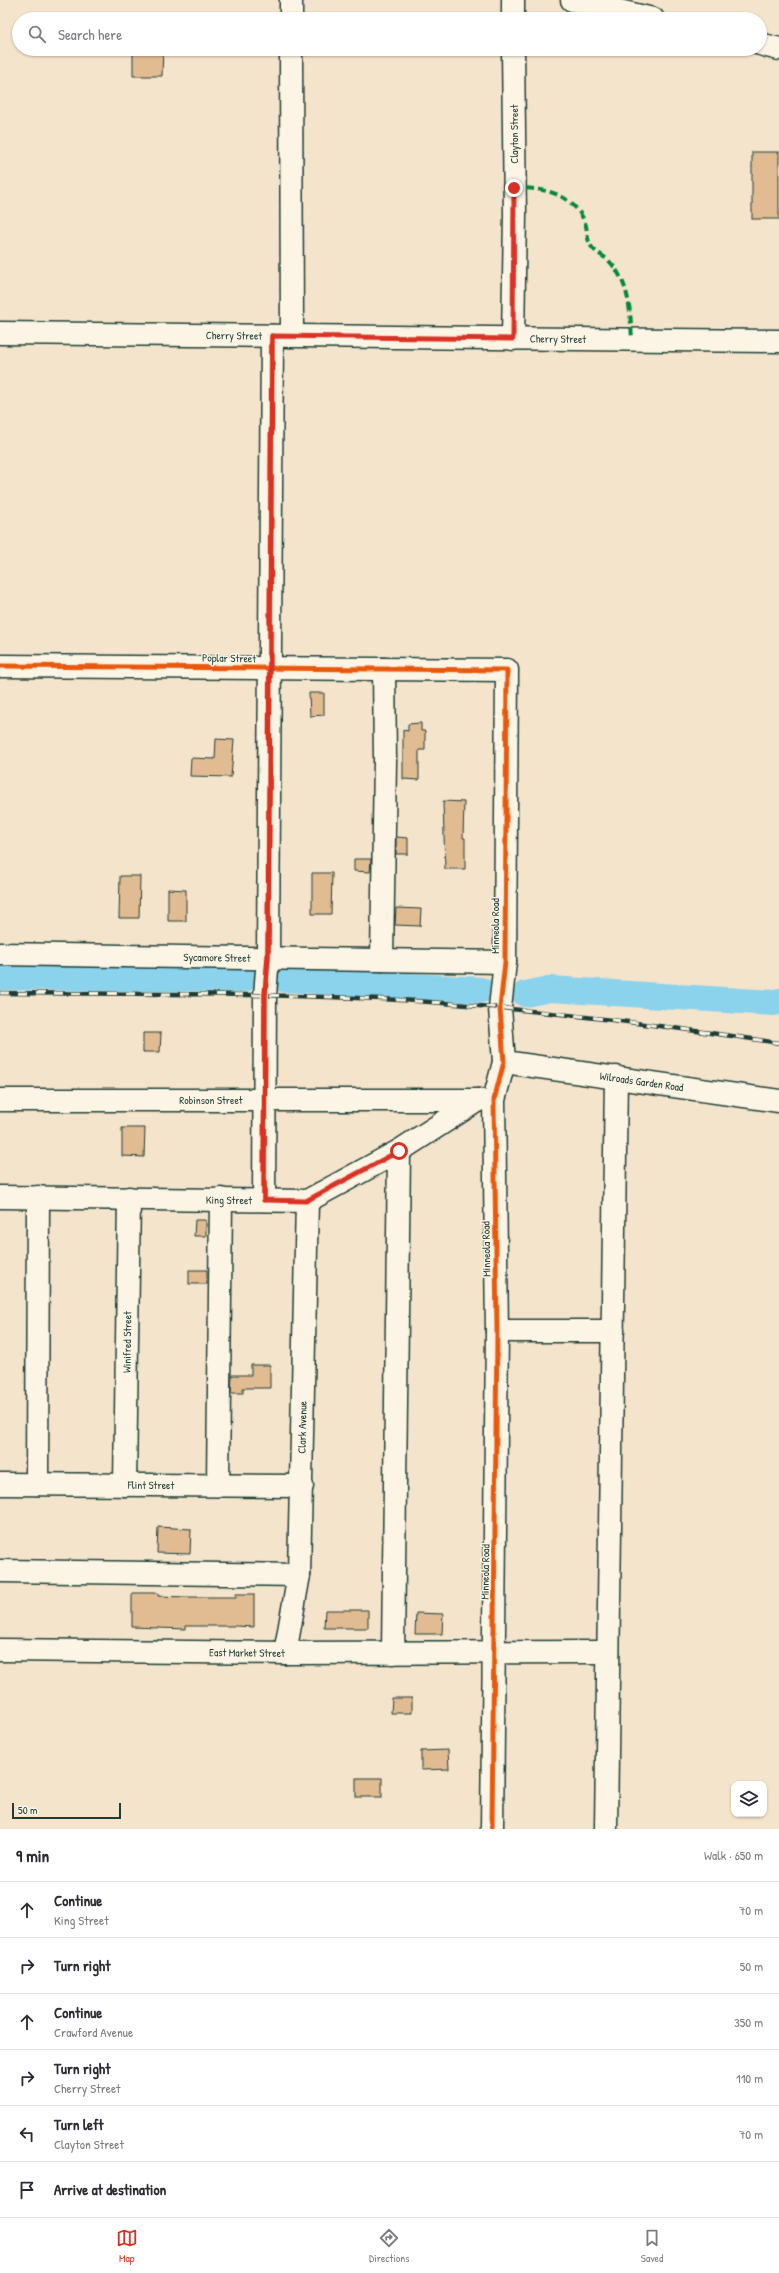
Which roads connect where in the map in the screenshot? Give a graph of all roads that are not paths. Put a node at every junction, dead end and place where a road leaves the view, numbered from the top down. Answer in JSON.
{"nodes":[{"id":1,"x":291,"y":0,"type":"edge"},
{"id":2,"x":513,"y":0,"type":"edge"},
{"id":3,"x":572,"y":0,"type":"edge"},
{"id":4,"x":291,"y":12,"type":"edge"},
{"id":5,"x":513,"y":12,"type":"edge"},
{"id":6,"x":623,"y":12,"type":"edge"},
{"id":7,"x":767,"y":46,"type":"edge"},
{"id":8,"x":779,"y":49,"type":"edge"},
{"id":9,"x":291,"y":56,"type":"edge"},
{"id":10,"x":513,"y":56,"type":"edge"},
{"id":11,"x":0,"y":333,"type":"edge"},
{"id":12,"x":282,"y":336,"type":"junction"},
{"id":13,"x":513,"y":339,"type":"junction"},
{"id":14,"x":779,"y":341,"type":"edge"},
{"id":15,"x":0,"y":666,"type":"edge"},
{"id":16,"x":271,"y":668,"type":"junction"},
{"id":17,"x":384,"y":669,"type":"junction"},
{"id":18,"x":507,"y":670,"type":"joint"},
{"id":19,"x":0,"y":954,"type":"edge"},
{"id":20,"x":268,"y":957,"type":"junction"},
{"id":21,"x":382,"y":960,"type":"junction"},
{"id":22,"x":505,"y":962,"type":"junction"},
{"id":23,"x":504,"y":1062,"type":"junction"},
{"id":24,"x":616,"y":1077,"type":"junction"},
{"id":25,"x":0,"y":1100,"type":"edge"},
{"id":26,"x":263,"y":1100,"type":"junction"},
{"id":27,"x":486,"y":1100,"type":"junction"},
{"id":28,"x":779,"y":1101,"type":"edge"},
{"id":29,"x":399,"y":1151,"type":"junction"},
{"id":30,"x":0,"y":1197,"type":"edge"},
{"id":31,"x":38,"y":1197,"type":"junction"},
{"id":32,"x":129,"y":1198,"type":"junction"},
{"id":33,"x":221,"y":1199,"type":"junction"},
{"id":34,"x":264,"y":1200,"type":"junction"},
{"id":35,"x":306,"y":1201,"type":"junction"},
{"id":36,"x":497,"y":1331,"type":"junction"},
{"id":37,"x":613,"y":1331,"type":"junction"},
{"id":38,"x":0,"y":1484,"type":"edge"},
{"id":39,"x":37,"y":1484,"type":"junction"},
{"id":40,"x":125,"y":1485,"type":"junction"},
{"id":41,"x":218,"y":1485,"type":"junction"},
{"id":42,"x":302,"y":1486,"type":"junction"},
{"id":43,"x":0,"y":1571,"type":"edge"},
{"id":44,"x":299,"y":1575,"type":"junction"},
{"id":45,"x":0,"y":1650,"type":"edge"},
{"id":46,"x":608,"y":1652,"type":"junction"},
{"id":47,"x":285,"y":1653,"type":"junction"},
{"id":48,"x":393,"y":1653,"type":"junction"},
{"id":49,"x":494,"y":1653,"type":"junction"},
{"id":50,"x":492,"y":1829,"type":"edge"},
{"id":51,"x":606,"y":1829,"type":"edge"}],
"edges":[{"from":1,"to":4,"type":"street"},
{"from":2,"to":5,"type":"street"},
{"from":3,"to":6,"type":"street"},
{"from":7,"to":8,"type":"street"},
{"from":9,"to":12,"type":"street"},
{"from":10,"to":13,"type":"street","name":"Clayton Street"},
{"from":11,"to":12,"type":"street","name":"Cherry Street"},
{"from":12,"to":13,"type":"street","name":"Cherry Street"},
{"from":12,"to":16,"type":"street"},
{"from":13,"to":14,"type":"street","name":"Cherry Street"},
{"from":15,"to":16,"type":"street","name":"Poplar Street"},
{"from":16,"to":17,"type":"street","name":"Poplar Street"},
{"from":16,"to":20,"type":"street"},
{"from":17,"to":18,"type":"street","name":"Poplar Street"},
{"from":17,"to":21,"type":"street"},
{"from":18,"to":22,"type":"street","name":"Minneola Road"},
{"from":19,"to":20,"type":"street","name":"Sycamore Street"},
{"from":20,"to":21,"type":"street","name":"Sycamore Street"},
{"from":20,"to":26,"type":"street"},
{"from":21,"to":22,"type":"street","name":"Sycamore Street"},
{"from":22,"to":23,"type":"street","name":"Minneola Road"},
{"from":23,"to":24,"type":"street","name":"Wilroads Garden Road"},
{"from":23,"to":27,"type":"street","name":"Minneola Road"},
{"from":24,"to":28,"type":"street","name":"Wilroads Garden Road"},
{"from":24,"to":37,"type":"street"},
{"from":25,"to":26,"type":"street","name":"Robinson Street"},
{"from":26,"to":27,"type":"street","name":"Robinson Street"},
{"from":26,"to":34,"type":"street"},
{"from":27,"to":29,"type":"street","name":"King Street"},
{"from":27,"to":36,"type":"street","name":"Minneola Road"},
{"from":29,"to":35,"type":"street","name":"King Street"},
{"from":29,"to":48,"type":"street"},
{"from":30,"to":31,"type":"street","name":"King Street"},
{"from":31,"to":32,"type":"street","name":"King Street"},
{"from":31,"to":39,"type":"street"},
{"from":32,"to":33,"type":"street","name":"King Street"},
{"from":32,"to":40,"type":"street","name":"Winifred Street"},
{"from":33,"to":34,"type":"street","name":"King Street"},
{"from":33,"to":41,"type":"street"},
{"from":34,"to":35,"type":"street","name":"King Street"},
{"from":35,"to":42,"type":"street","name":"Clark Avenue"},
{"from":36,"to":37,"type":"street"},
{"from":36,"to":49,"type":"street","name":"Minneola Road"},
{"from":37,"to":46,"type":"street"},
{"from":38,"to":39,"type":"street","name":"Flint Street"},
{"from":39,"to":40,"type":"street","name":"Flint Street"},
{"from":40,"to":41,"type":"street","name":"Flint Street"},
{"from":41,"to":42,"type":"street","name":"Flint Street"},
{"from":42,"to":44,"type":"street","name":"Clark Avenue"},
{"from":43,"to":44,"type":"street"},
{"from":44,"to":47,"type":"street","name":"Clark Avenue"},
{"from":45,"to":47,"type":"street","name":"East Market Street"},
{"from":46,"to":49,"type":"street","name":"East Market Street"},
{"from":46,"to":51,"type":"street"},
{"from":47,"to":48,"type":"street","name":"East Market Street"},
{"from":48,"to":49,"type":"street","name":"East Market Street"},
{"from":49,"to":50,"type":"street","name":"Minneola Road"}]}
